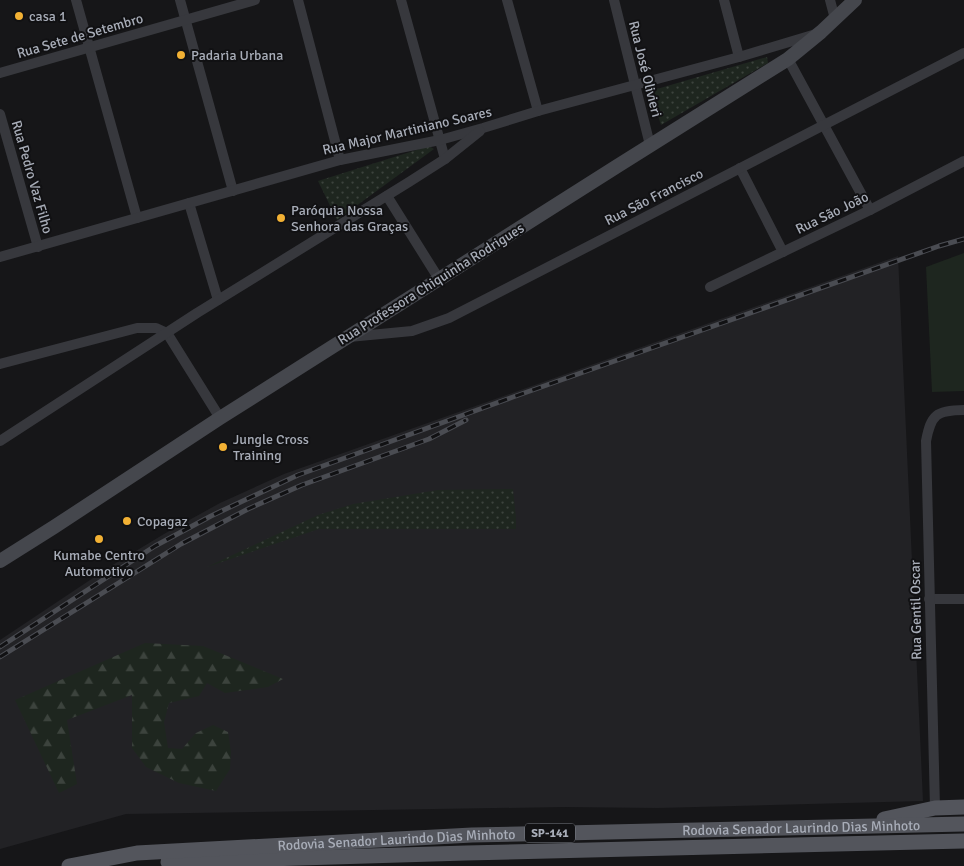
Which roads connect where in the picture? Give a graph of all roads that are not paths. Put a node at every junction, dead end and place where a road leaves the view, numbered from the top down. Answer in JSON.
{"nodes":[{"id":1,"x":76,"y":0,"type":"edge"},
{"id":2,"x":180,"y":0,"type":"edge"},
{"id":3,"x":255,"y":0,"type":"edge"},
{"id":4,"x":298,"y":0,"type":"edge"},
{"id":5,"x":401,"y":0,"type":"edge"},
{"id":6,"x":507,"y":0,"type":"edge"},
{"id":7,"x":614,"y":0,"type":"edge"},
{"id":8,"x":724,"y":0,"type":"edge"},
{"id":9,"x":830,"y":0,"type":"edge"},
{"id":10,"x":855,"y":0,"type":"edge"},
{"id":11,"x":836,"y":19,"type":"junction"},
{"id":12,"x":185,"y":20,"type":"junction"},
{"id":13,"x":821,"y":32,"type":"junction"},
{"id":14,"x":89,"y":48,"type":"junction"},
{"id":15,"x":964,"y":53,"type":"edge"},
{"id":16,"x":739,"y":57,"type":"junction"},
{"id":17,"x":788,"y":59,"type":"junction"},
{"id":18,"x":0,"y":73,"type":"edge"},
{"id":19,"x":634,"y":85,"type":"junction"},
{"id":20,"x":538,"y":112,"type":"junction"},
{"id":21,"x":0,"y":114,"type":"edge"},
{"id":22,"x":824,"y":126,"type":"junction"},
{"id":23,"x":483,"y":128,"type":"junction"},
{"id":24,"x":440,"y":140,"type":"junction"},
{"id":25,"x":650,"y":145,"type":"junction"},
{"id":26,"x":445,"y":159,"type":"junction"},
{"id":27,"x":340,"y":160,"type":"junction"},
{"id":28,"x":964,"y":161,"type":"edge"},
{"id":29,"x":740,"y":168,"type":"junction"},
{"id":30,"x":233,"y":191,"type":"junction"},
{"id":31,"x":387,"y":196,"type":"junction"},
{"id":32,"x":189,"y":203,"type":"junction"},
{"id":33,"x":870,"y":210,"type":"junction"},
{"id":34,"x":136,"y":218,"type":"junction"},
{"id":35,"x":38,"y":246,"type":"junction"},
{"id":36,"x":783,"y":252,"type":"junction"},
{"id":37,"x":0,"y":257,"type":"edge"},
{"id":38,"x":439,"y":279,"type":"junction"},
{"id":39,"x":710,"y":287,"type":"dead end"},
{"id":40,"x":218,"y":300,"type":"junction"},
{"id":41,"x":167,"y":333,"type":"junction"},
{"id":42,"x":348,"y":337,"type":"junction"},
{"id":43,"x":0,"y":364,"type":"edge"},
{"id":44,"x":964,"y":410,"type":"edge"},
{"id":45,"x":220,"y":418,"type":"junction"},
{"id":46,"x":0,"y":441,"type":"edge"},
{"id":47,"x":0,"y":561,"type":"edge"},
{"id":48,"x":929,"y":599,"type":"junction"},
{"id":49,"x":964,"y":599,"type":"edge"},
{"id":50,"x":964,"y":807,"type":"edge"},
{"id":51,"x":935,"y":808,"type":"junction"},
{"id":52,"x":964,"y":824,"type":"edge"},
{"id":53,"x":843,"y":828,"type":"junction"},
{"id":54,"x":964,"y":841,"type":"edge"},
{"id":55,"x":69,"y":866,"type":"edge"},
{"id":56,"x":121,"y":866,"type":"edge"}],
"edges":[{"from":1,"to":14,"type":"street"},
{"from":2,"to":12,"type":"street"},
{"from":3,"to":12,"type":"street","name":"Rua Sete de Setembro"},
{"from":4,"to":27,"type":"street"},
{"from":5,"to":24,"type":"street"},
{"from":6,"to":20,"type":"street"},
{"from":7,"to":19,"type":"street","name":"Rua José Olivieri"},
{"from":8,"to":16,"type":"street"},
{"from":9,"to":11,"type":"street"},
{"from":10,"to":11,"type":"main road","name":"Rua Professora Chiquinha Rodrigues"},
{"from":11,"to":13,"type":"main road","name":"Rua Professora Chiquinha Rodrigues"},
{"from":12,"to":14,"type":"street","name":"Rua Sete de Setembro"},
{"from":12,"to":30,"type":"street"},
{"from":13,"to":16,"type":"street","name":"Rua Major Martiniano Soares"},
{"from":13,"to":17,"type":"main road","name":"Rua Professora Chiquinha Rodrigues"},
{"from":14,"to":18,"type":"street","name":"Rua Sete de Setembro"},
{"from":14,"to":34,"type":"street"},
{"from":15,"to":22,"type":"street","name":"Rua São Francisco"},
{"from":16,"to":19,"type":"street","name":"Rua Major Martiniano Soares"},
{"from":17,"to":22,"type":"street"},
{"from":17,"to":25,"type":"main road","name":"Rua Professora Chiquinha Rodrigues"},
{"from":19,"to":20,"type":"street","name":"Rua Major Martiniano Soares"},
{"from":19,"to":25,"type":"street","name":"Rua José Olivieri"},
{"from":20,"to":23,"type":"street","name":"Rua Major Martiniano Soares"},
{"from":21,"to":35,"type":"street","name":"Rua Pedro Vaz Filho"},
{"from":22,"to":29,"type":"street","name":"Rua São Francisco"},
{"from":22,"to":33,"type":"street"},
{"from":23,"to":24,"type":"street","name":"Rua Major Martiniano Soares"},
{"from":23,"to":26,"type":"street"},
{"from":24,"to":26,"type":"street"},
{"from":24,"to":27,"type":"street","name":"Rua Major Martiniano Soares"},
{"from":25,"to":38,"type":"main road","name":"Rua Professora Chiquinha Rodrigues"},
{"from":26,"to":31,"type":"street"},
{"from":27,"to":30,"type":"street","name":"Rua Major Martiniano Soares"},
{"from":28,"to":33,"type":"street","name":"Rua São João"},
{"from":29,"to":36,"type":"street"},
{"from":29,"to":42,"type":"street","name":"Rua São Francisco"},
{"from":30,"to":32,"type":"street","name":"Rua Major Martiniano Soares"},
{"from":31,"to":38,"type":"street"},
{"from":31,"to":40,"type":"street"},
{"from":32,"to":34,"type":"street","name":"Rua Major Martiniano Soares"},
{"from":32,"to":40,"type":"street"},
{"from":33,"to":36,"type":"street","name":"Rua São João"},
{"from":34,"to":35,"type":"street","name":"Rua Major Martiniano Soares"},
{"from":35,"to":37,"type":"street","name":"Rua Major Martiniano Soares"},
{"from":36,"to":39,"type":"street","name":"Rua São João"},
{"from":38,"to":42,"type":"main road","name":"Rua Professora Chiquinha Rodrigues"},
{"from":40,"to":41,"type":"street"},
{"from":41,"to":43,"type":"street"},
{"from":41,"to":45,"type":"street"},
{"from":41,"to":46,"type":"street"},
{"from":42,"to":45,"type":"main road","name":"Rua Professora Chiquinha Rodrigues"},
{"from":44,"to":48,"type":"street","name":"Rua Gentil Oscar"},
{"from":45,"to":47,"type":"main road","name":"Rua Professora Chiquinha Rodrigues"},
{"from":48,"to":49,"type":"street"},
{"from":48,"to":51,"type":"street","name":"Rua Gentil Oscar"},
{"from":50,"to":51,"type":"main road"},
{"from":51,"to":53,"type":"main road"},
{"from":52,"to":53,"type":"main road","name":"Rodovia Senador Laurindo Dias Minhoto","number":"SP-141"},
{"from":53,"to":55,"type":"main road","name":"Rodovia Senador Laurindo Dias Minhoto","number":"SP-141"},
{"from":54,"to":56,"type":"main road","name":"Rodovia Senador Laurindo Dias Minhoto","number":"SP-141"}]}
